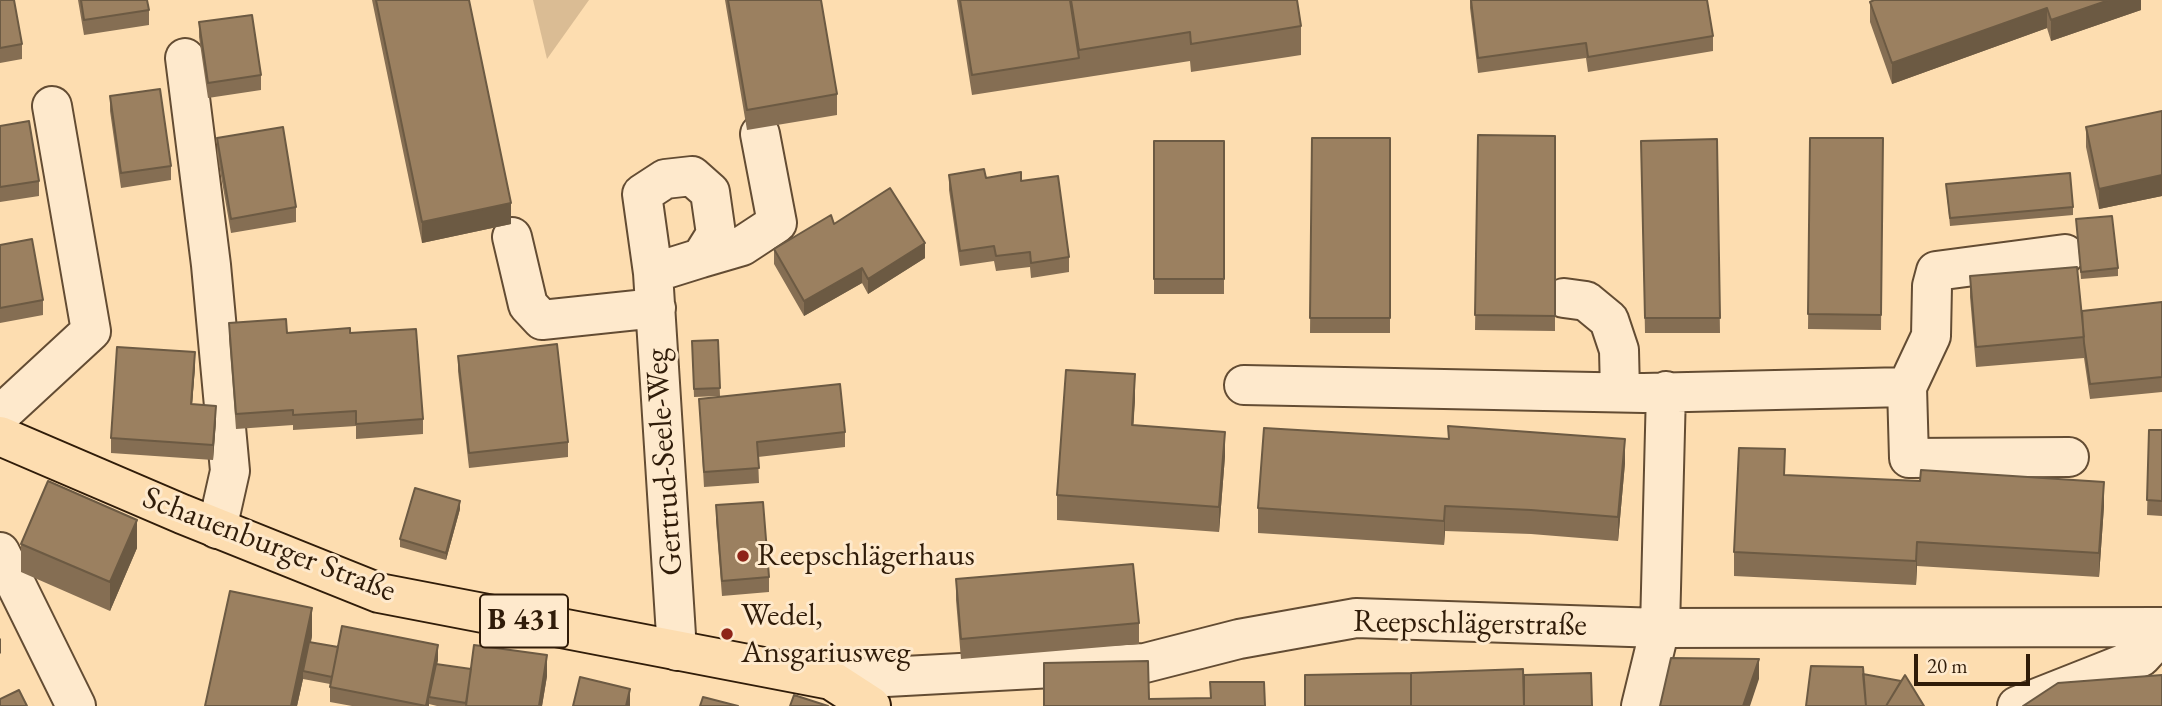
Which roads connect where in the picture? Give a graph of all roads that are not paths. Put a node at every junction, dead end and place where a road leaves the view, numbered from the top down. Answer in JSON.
{"nodes":[{"id":1,"x":185,"y":58,"type":"dead end"},
{"id":2,"x":52,"y":106,"type":"dead end"},
{"id":3,"x":760,"y":134,"type":"edge"},
{"id":4,"x":512,"y":237,"type":"dead end"},
{"id":5,"x":2065,"y":254,"type":"dead end"},
{"id":6,"x":701,"y":258,"type":"junction"},
{"id":7,"x":654,"y":290,"type":"junction"},
{"id":8,"x":1564,"y":298,"type":"dead end"},
{"id":9,"x":1244,"y":385,"type":"dead end"},
{"id":10,"x":1908,"y":387,"type":"junction"},
{"id":11,"x":1666,"y":391,"type":"junction"},
{"id":12,"x":1620,"y":392,"type":"junction"},
{"id":13,"x":0,"y":415,"type":"edge"},
{"id":14,"x":0,"y":436,"type":"edge"},
{"id":15,"x":2069,"y":457,"type":"dead end"},
{"id":16,"x":217,"y":529,"type":"junction"},
{"id":17,"x":0,"y":552,"type":"edge"},
{"id":18,"x":2162,"y":627,"type":"edge"},
{"id":19,"x":1660,"y":628,"type":"junction"},
{"id":20,"x":2162,"y":634,"type":"edge"},
{"id":21,"x":677,"y":652,"type":"junction"},
{"id":22,"x":831,"y":680,"type":"junction"},
{"id":23,"x":76,"y":706,"type":"edge"},
{"id":24,"x":870,"y":706,"type":"edge"},
{"id":25,"x":1641,"y":706,"type":"edge"},
{"id":26,"x":2017,"y":706,"type":"edge"}],
"edges":[{"from":1,"to":16,"type":"street"},
{"from":2,"to":13,"type":"street"},
{"from":3,"to":6,"type":"street"},
{"from":4,"to":7,"type":"street"},
{"from":5,"to":10,"type":"street"},
{"from":6,"to":7,"type":"street"},
{"from":6,"to":7,"type":"street","name":"Gertrud-Seele-Weg"},
{"from":7,"to":21,"type":"street","name":"Gertrud-Seele-Weg"},
{"from":8,"to":12,"type":"street"},
{"from":9,"to":12,"type":"street"},
{"from":10,"to":11,"type":"street"},
{"from":10,"to":15,"type":"street"},
{"from":11,"to":12,"type":"street"},
{"from":11,"to":19,"type":"street"},
{"from":14,"to":16,"type":"main road","name":"Schauenburger Straße","number":"B 431"},
{"from":16,"to":21,"type":"main road","name":"Schauenburger Straße","number":"B 431"},
{"from":17,"to":23,"type":"street"},
{"from":18,"to":19,"type":"street","name":"Reepschlägerstraße"},
{"from":19,"to":22,"type":"street","name":"Reepschlägerstraße"},
{"from":19,"to":25,"type":"street"},
{"from":20,"to":26,"type":"street"},
{"from":21,"to":22,"type":"main road","name":"Schauenburger Straße","number":"B 431"},
{"from":22,"to":24,"type":"main road","name":"Schauenburger Straße","number":"B 431"}]}
